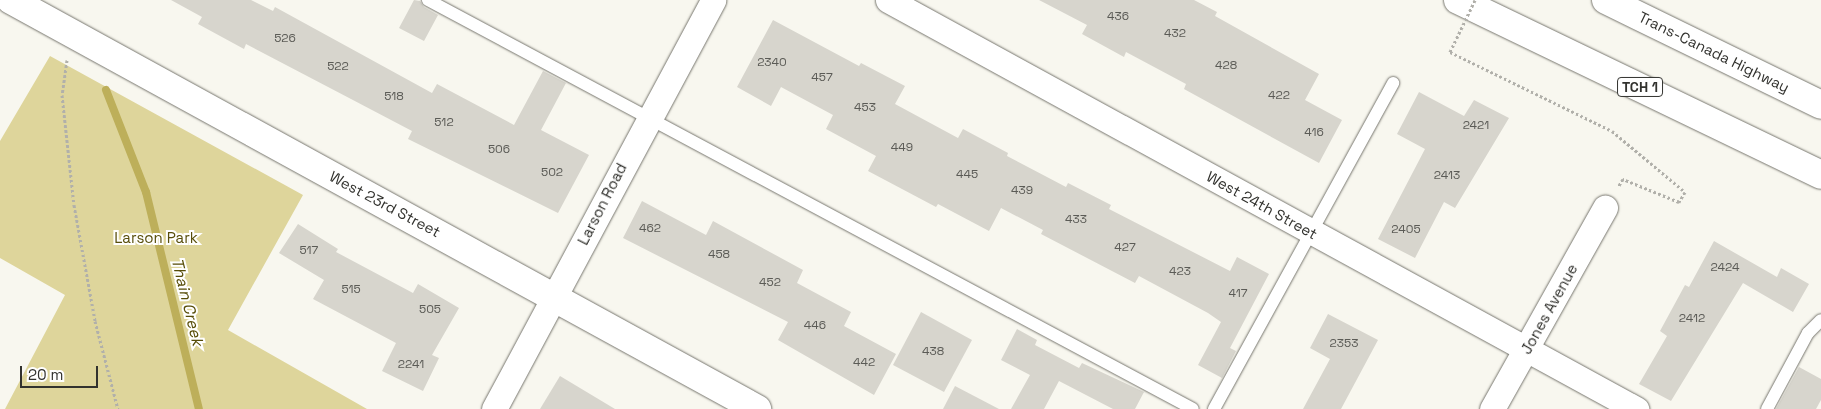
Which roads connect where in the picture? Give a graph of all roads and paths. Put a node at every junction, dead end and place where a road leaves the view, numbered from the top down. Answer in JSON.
{"nodes":[{"id":1,"x":11,"y":0,"type":"edge"},
{"id":2,"x":428,"y":0,"type":"edge"},
{"id":3,"x":713,"y":0,"type":"edge"},
{"id":4,"x":888,"y":0,"type":"edge"},
{"id":5,"x":1458,"y":0,"type":"edge"},
{"id":6,"x":1475,"y":0,"type":"edge"},
{"id":7,"x":1606,"y":0,"type":"edge"},
{"id":8,"x":71,"y":33,"type":"junction"},
{"id":9,"x":1392,"y":83,"type":"dead end"},
{"id":10,"x":1821,"y":105,"type":"edge"},
{"id":11,"x":647,"y":117,"type":"junction"},
{"id":12,"x":1821,"y":175,"type":"edge"},
{"id":13,"x":1623,"y":178,"type":"dead end"},
{"id":14,"x":1605,"y":208,"type":"dead end"},
{"id":15,"x":1311,"y":231,"type":"junction"},
{"id":16,"x":555,"y":296,"type":"junction"},
{"id":17,"x":1821,"y":320,"type":"edge"},
{"id":18,"x":1526,"y":349,"type":"junction"},
{"id":19,"x":118,"y":409,"type":"edge"},
{"id":20,"x":494,"y":409,"type":"edge"},
{"id":21,"x":757,"y":409,"type":"edge"},
{"id":22,"x":1193,"y":409,"type":"edge"},
{"id":23,"x":1214,"y":409,"type":"edge"},
{"id":24,"x":1492,"y":409,"type":"edge"},
{"id":25,"x":1636,"y":409,"type":"edge"},
{"id":26,"x":1767,"y":409,"type":"edge"}],
"edges":[{"from":1,"to":8,"type":"main road","name":"West 23rd Street"},
{"from":2,"to":11,"type":"lane"},
{"from":3,"to":11,"type":"street","name":"Larson Road"},
{"from":4,"to":15,"type":"street","name":"West 24th Street"},
{"from":5,"to":12,"type":"main road","number":"TCH 1"},
{"from":6,"to":13,"type":"path","bridge":true},
{"from":7,"to":10,"type":"main road","name":"Trans-Canada Highway"},
{"from":8,"to":16,"type":"main road","name":"West 23rd Street"},
{"from":8,"to":19,"type":"path"},
{"from":9,"to":15,"type":"lane"},
{"from":11,"to":16,"type":"street","name":"Larson Road"},
{"from":11,"to":22,"type":"lane"},
{"from":14,"to":18,"type":"street","name":"Jones Avenue"},
{"from":15,"to":18,"type":"street","name":"West 24th Street"},
{"from":15,"to":23,"type":"lane"},
{"from":16,"to":20,"type":"street","name":"Larson Road"},
{"from":16,"to":21,"type":"main road","name":"West 23rd Street"},
{"from":17,"to":26,"type":"lane"},
{"from":18,"to":24,"type":"street","name":"Jones Avenue"},
{"from":18,"to":25,"type":"street","name":"West 24th Street"}]}
